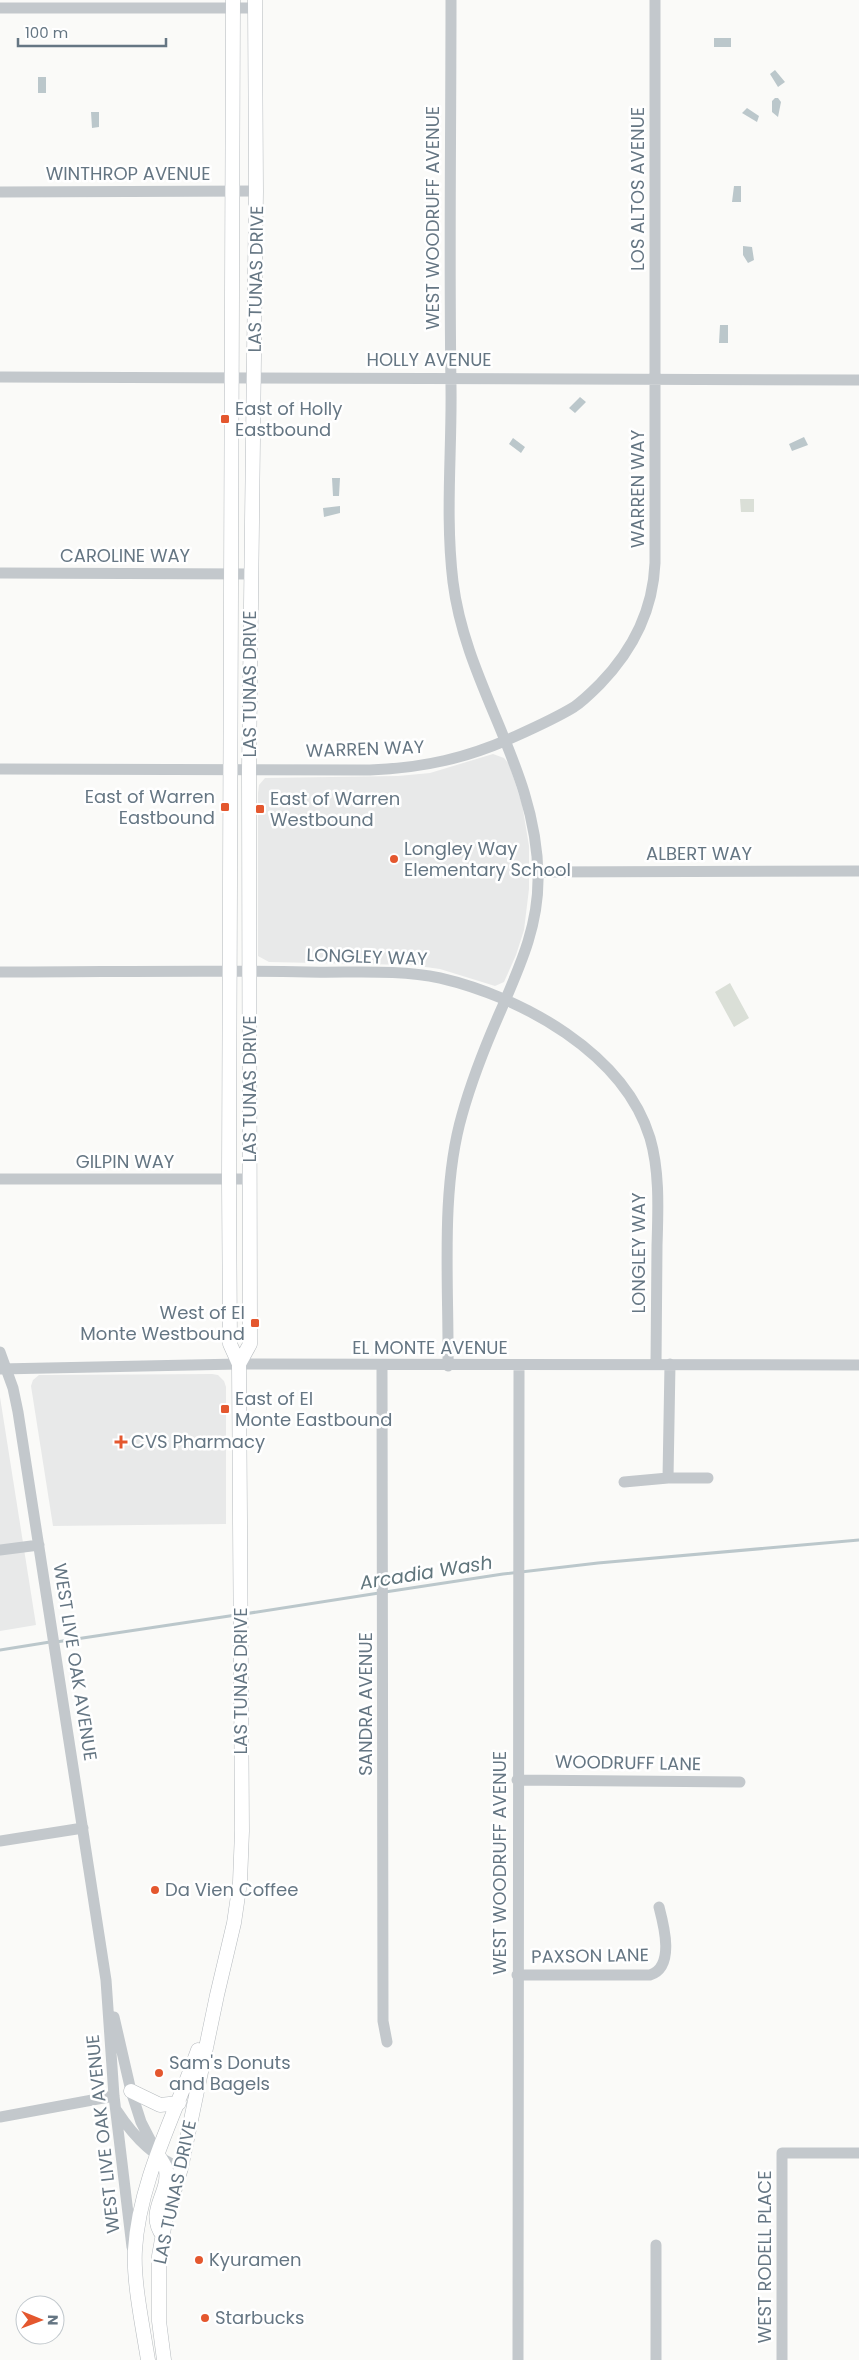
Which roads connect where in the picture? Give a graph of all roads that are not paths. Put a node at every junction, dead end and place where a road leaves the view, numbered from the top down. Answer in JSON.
{"nodes":[{"id":1,"x":451,"y":0,"type":"edge"},
{"id":2,"x":655,"y":0,"type":"edge"},
{"id":3,"x":19,"y":4,"type":"edge"},
{"id":4,"x":233,"y":4,"type":"edge"},
{"id":5,"x":255,"y":4,"type":"edge"},
{"id":6,"x":0,"y":8,"type":"edge"},
{"id":7,"x":233,"y":191,"type":"junction"},
{"id":8,"x":256,"y":191,"type":"junction"},
{"id":9,"x":0,"y":192,"type":"edge"},
{"id":10,"x":0,"y":376,"type":"edge"},
{"id":11,"x":231,"y":377,"type":"junction"},
{"id":12,"x":255,"y":377,"type":"junction"},
{"id":13,"x":450,"y":377,"type":"junction"},
{"id":14,"x":655,"y":378,"type":"junction"},
{"id":15,"x":859,"y":380,"type":"edge"},
{"id":16,"x":0,"y":573,"type":"edge"},
{"id":17,"x":230,"y":574,"type":"junction"},
{"id":18,"x":250,"y":574,"type":"junction"},
{"id":19,"x":506,"y":740,"type":"junction"},
{"id":20,"x":0,"y":769,"type":"edge"},
{"id":21,"x":230,"y":770,"type":"junction"},
{"id":22,"x":249,"y":770,"type":"junction"},
{"id":23,"x":859,"y":871,"type":"edge"},
{"id":24,"x":538,"y":872,"type":"junction"},
{"id":25,"x":231,"y":971,"type":"junction"},
{"id":26,"x":249,"y":971,"type":"junction"},
{"id":27,"x":0,"y":972,"type":"edge"},
{"id":28,"x":506,"y":1000,"type":"junction"},
{"id":29,"x":0,"y":1179,"type":"edge"},
{"id":30,"x":250,"y":1179,"type":"junction"},
{"id":31,"x":228,"y":1180,"type":"junction"},
{"id":32,"x":0,"y":1352,"type":"edge"},
{"id":33,"x":239,"y":1364,"type":"junction"},
{"id":34,"x":656,"y":1364,"type":"junction"},
{"id":35,"x":670,"y":1364,"type":"junction"},
{"id":36,"x":859,"y":1365,"type":"edge"},
{"id":37,"x":382,"y":1366,"type":"junction"},
{"id":38,"x":448,"y":1366,"type":"junction"},
{"id":39,"x":518,"y":1366,"type":"junction"},
{"id":40,"x":2,"y":1369,"type":"edge"},
{"id":41,"x":668,"y":1478,"type":"junction"},
{"id":42,"x":708,"y":1478,"type":"dead end"},
{"id":43,"x":624,"y":1482,"type":"dead end"},
{"id":44,"x":39,"y":1545,"type":"junction"},
{"id":45,"x":0,"y":1550,"type":"edge"},
{"id":46,"x":517,"y":1780,"type":"junction"},
{"id":47,"x":740,"y":1782,"type":"dead end"},
{"id":48,"x":84,"y":1828,"type":"junction"},
{"id":49,"x":0,"y":1841,"type":"edge"},
{"id":50,"x":659,"y":1907,"type":"dead end"},
{"id":51,"x":517,"y":1975,"type":"junction"},
{"id":52,"x":106,"y":1980,"type":"junction"},
{"id":53,"x":217,"y":1995,"type":"junction"},
{"id":54,"x":387,"y":2042,"type":"dead end"},
{"id":55,"x":131,"y":2091,"type":"junction"},
{"id":56,"x":114,"y":2096,"type":"junction"},
{"id":57,"x":179,"y":2103,"type":"junction"},
{"id":58,"x":116,"y":2109,"type":"junction"},
{"id":59,"x":0,"y":2117,"type":"edge"},
{"id":60,"x":859,"y":2153,"type":"edge"},
{"id":61,"x":158,"y":2155,"type":"junction"},
{"id":62,"x":181,"y":2168,"type":"junction"},
{"id":63,"x":163,"y":2236,"type":"junction"},
{"id":64,"x":656,"y":2245,"type":"dead end"},
{"id":65,"x":138,"y":2284,"type":"junction"},
{"id":66,"x":148,"y":2360,"type":"edge"},
{"id":67,"x":164,"y":2360,"type":"edge"},
{"id":68,"x":518,"y":2360,"type":"edge"},
{"id":69,"x":656,"y":2360,"type":"edge"},
{"id":70,"x":782,"y":2360,"type":"edge"}],
"edges":[{"from":1,"to":13,"type":"street","name":"WEST WOODRUFF AVENUE"},
{"from":2,"to":14,"type":"street","name":"LOS ALTOS AVENUE"},
{"from":3,"to":4,"type":"street"},
{"from":3,"to":6,"type":"street"},
{"from":4,"to":5,"type":"street"},
{"from":4,"to":7,"type":"main road","name":"LAS TUNAS DRIVE"},
{"from":5,"to":8,"type":"main road","name":"LAS TUNAS DRIVE"},
{"from":7,"to":8,"type":"street","name":"WINTHROP AVENUE"},
{"from":7,"to":9,"type":"street","name":"WINTHROP AVENUE"},
{"from":7,"to":11,"type":"main road","name":"LAS TUNAS DRIVE"},
{"from":8,"to":12,"type":"main road","name":"LAS TUNAS DRIVE"},
{"from":10,"to":11,"type":"street","name":"HOLLY AVENUE"},
{"from":11,"to":12,"type":"street","name":"HOLLY AVENUE"},
{"from":11,"to":17,"type":"main road","name":"LAS TUNAS DRIVE"},
{"from":12,"to":13,"type":"street","name":"HOLLY AVENUE"},
{"from":12,"to":18,"type":"main road","name":"LAS TUNAS DRIVE"},
{"from":13,"to":14,"type":"street","name":"HOLLY AVENUE"},
{"from":13,"to":19,"type":"street","name":"WEST WOODRUFF AVENUE"},
{"from":14,"to":15,"type":"street","name":"HOLLY AVENUE"},
{"from":14,"to":19,"type":"street","name":"WARREN WAY"},
{"from":16,"to":17,"type":"street","name":"CAROLINE WAY"},
{"from":17,"to":18,"type":"street","name":"CAROLINE WAY"},
{"from":17,"to":21,"type":"main road","name":"LAS TUNAS DRIVE"},
{"from":18,"to":22,"type":"main road","name":"LAS TUNAS DRIVE"},
{"from":19,"to":22,"type":"street","name":"WARREN WAY"},
{"from":19,"to":24,"type":"street","name":"WEST WOODRUFF AVENUE"},
{"from":20,"to":21,"type":"street","name":"WARREN WAY"},
{"from":21,"to":22,"type":"street","name":"WARREN WAY"},
{"from":21,"to":25,"type":"main road","name":"LAS TUNAS DRIVE"},
{"from":22,"to":26,"type":"main road","name":"LAS TUNAS DRIVE"},
{"from":23,"to":24,"type":"street","name":"ALBERT WAY"},
{"from":24,"to":28,"type":"street","name":"WEST WOODRUFF AVENUE"},
{"from":25,"to":26,"type":"street","name":"LONGLEY WAY"},
{"from":25,"to":27,"type":"street","name":"LONGLEY WAY"},
{"from":25,"to":31,"type":"main road","name":"LAS TUNAS DRIVE"},
{"from":26,"to":28,"type":"street","name":"LONGLEY WAY"},
{"from":26,"to":30,"type":"main road","name":"LAS TUNAS DRIVE"},
{"from":28,"to":34,"type":"street","name":"LONGLEY WAY"},
{"from":28,"to":38,"type":"street","name":"WEST WOODRUFF AVENUE"},
{"from":29,"to":31,"type":"street","name":"GILPIN WAY"},
{"from":30,"to":31,"type":"street","name":"GILPIN WAY"},
{"from":30,"to":33,"type":"main road","name":"LAS TUNAS DRIVE"},
{"from":31,"to":33,"type":"main road","name":"LAS TUNAS DRIVE"},
{"from":32,"to":40,"type":"street","name":"WEST LIVE OAK AVENUE"},
{"from":33,"to":37,"type":"street","name":"EL MONTE AVENUE"},
{"from":33,"to":40,"type":"street","name":"EL MONTE AVENUE"},
{"from":33,"to":53,"type":"main road","name":"LAS TUNAS DRIVE"},
{"from":34,"to":35,"type":"street","name":"EL MONTE AVENUE"},
{"from":34,"to":39,"type":"street","name":"EL MONTE AVENUE"},
{"from":35,"to":36,"type":"street","name":"EL MONTE AVENUE"},
{"from":35,"to":41,"type":"street"},
{"from":37,"to":38,"type":"street","name":"EL MONTE AVENUE"},
{"from":37,"to":54,"type":"street","name":"SANDRA AVENUE"},
{"from":38,"to":39,"type":"street","name":"EL MONTE AVENUE"},
{"from":39,"to":46,"type":"street","name":"WEST WOODRUFF AVENUE"},
{"from":40,"to":44,"type":"street","name":"WEST LIVE OAK AVENUE"},
{"from":41,"to":42,"type":"street"},
{"from":41,"to":43,"type":"street"},
{"from":44,"to":45,"type":"street"},
{"from":44,"to":48,"type":"street","name":"WEST LIVE OAK AVENUE"},
{"from":46,"to":47,"type":"street","name":"WOODRUFF LANE"},
{"from":46,"to":51,"type":"street","name":"WEST WOODRUFF AVENUE"},
{"from":48,"to":49,"type":"street"},
{"from":48,"to":52,"type":"street","name":"WEST LIVE OAK AVENUE"},
{"from":50,"to":51,"type":"street","name":"PAXSON LANE"},
{"from":51,"to":68,"type":"street","name":"WEST WOODRUFF AVENUE"},
{"from":52,"to":55,"type":"street","name":"WEST LIVE OAK AVENUE"},
{"from":52,"to":56,"type":"street","name":"WEST LIVE OAK AVENUE"},
{"from":53,"to":57,"type":"main road","name":"LAS TUNAS DRIVE"},
{"from":53,"to":62,"type":"main road","name":"LAS TUNAS DRIVE"},
{"from":55,"to":57,"type":"main road"},
{"from":55,"to":61,"type":"street","name":"WEST LIVE OAK AVENUE"},
{"from":56,"to":58,"type":"street","name":"WEST LIVE OAK AVENUE"},
{"from":56,"to":59,"type":"street"},
{"from":57,"to":61,"type":"main road","name":"LAS TUNAS DRIVE"},
{"from":58,"to":61,"type":"street"},
{"from":58,"to":65,"type":"street","name":"WEST LIVE OAK AVENUE"},
{"from":60,"to":70,"type":"street","name":"WEST RODELL PLACE"},
{"from":61,"to":62,"type":"street"},
{"from":61,"to":63,"type":"main road"},
{"from":61,"to":65,"type":"main road","name":"LAS TUNAS DRIVE"},
{"from":62,"to":63,"type":"main road","name":"LAS TUNAS DRIVE"},
{"from":63,"to":67,"type":"main road","name":"LAS TUNAS DRIVE"},
{"from":64,"to":69,"type":"street"},
{"from":65,"to":66,"type":"main road","name":"LAS TUNAS DRIVE"}]}
